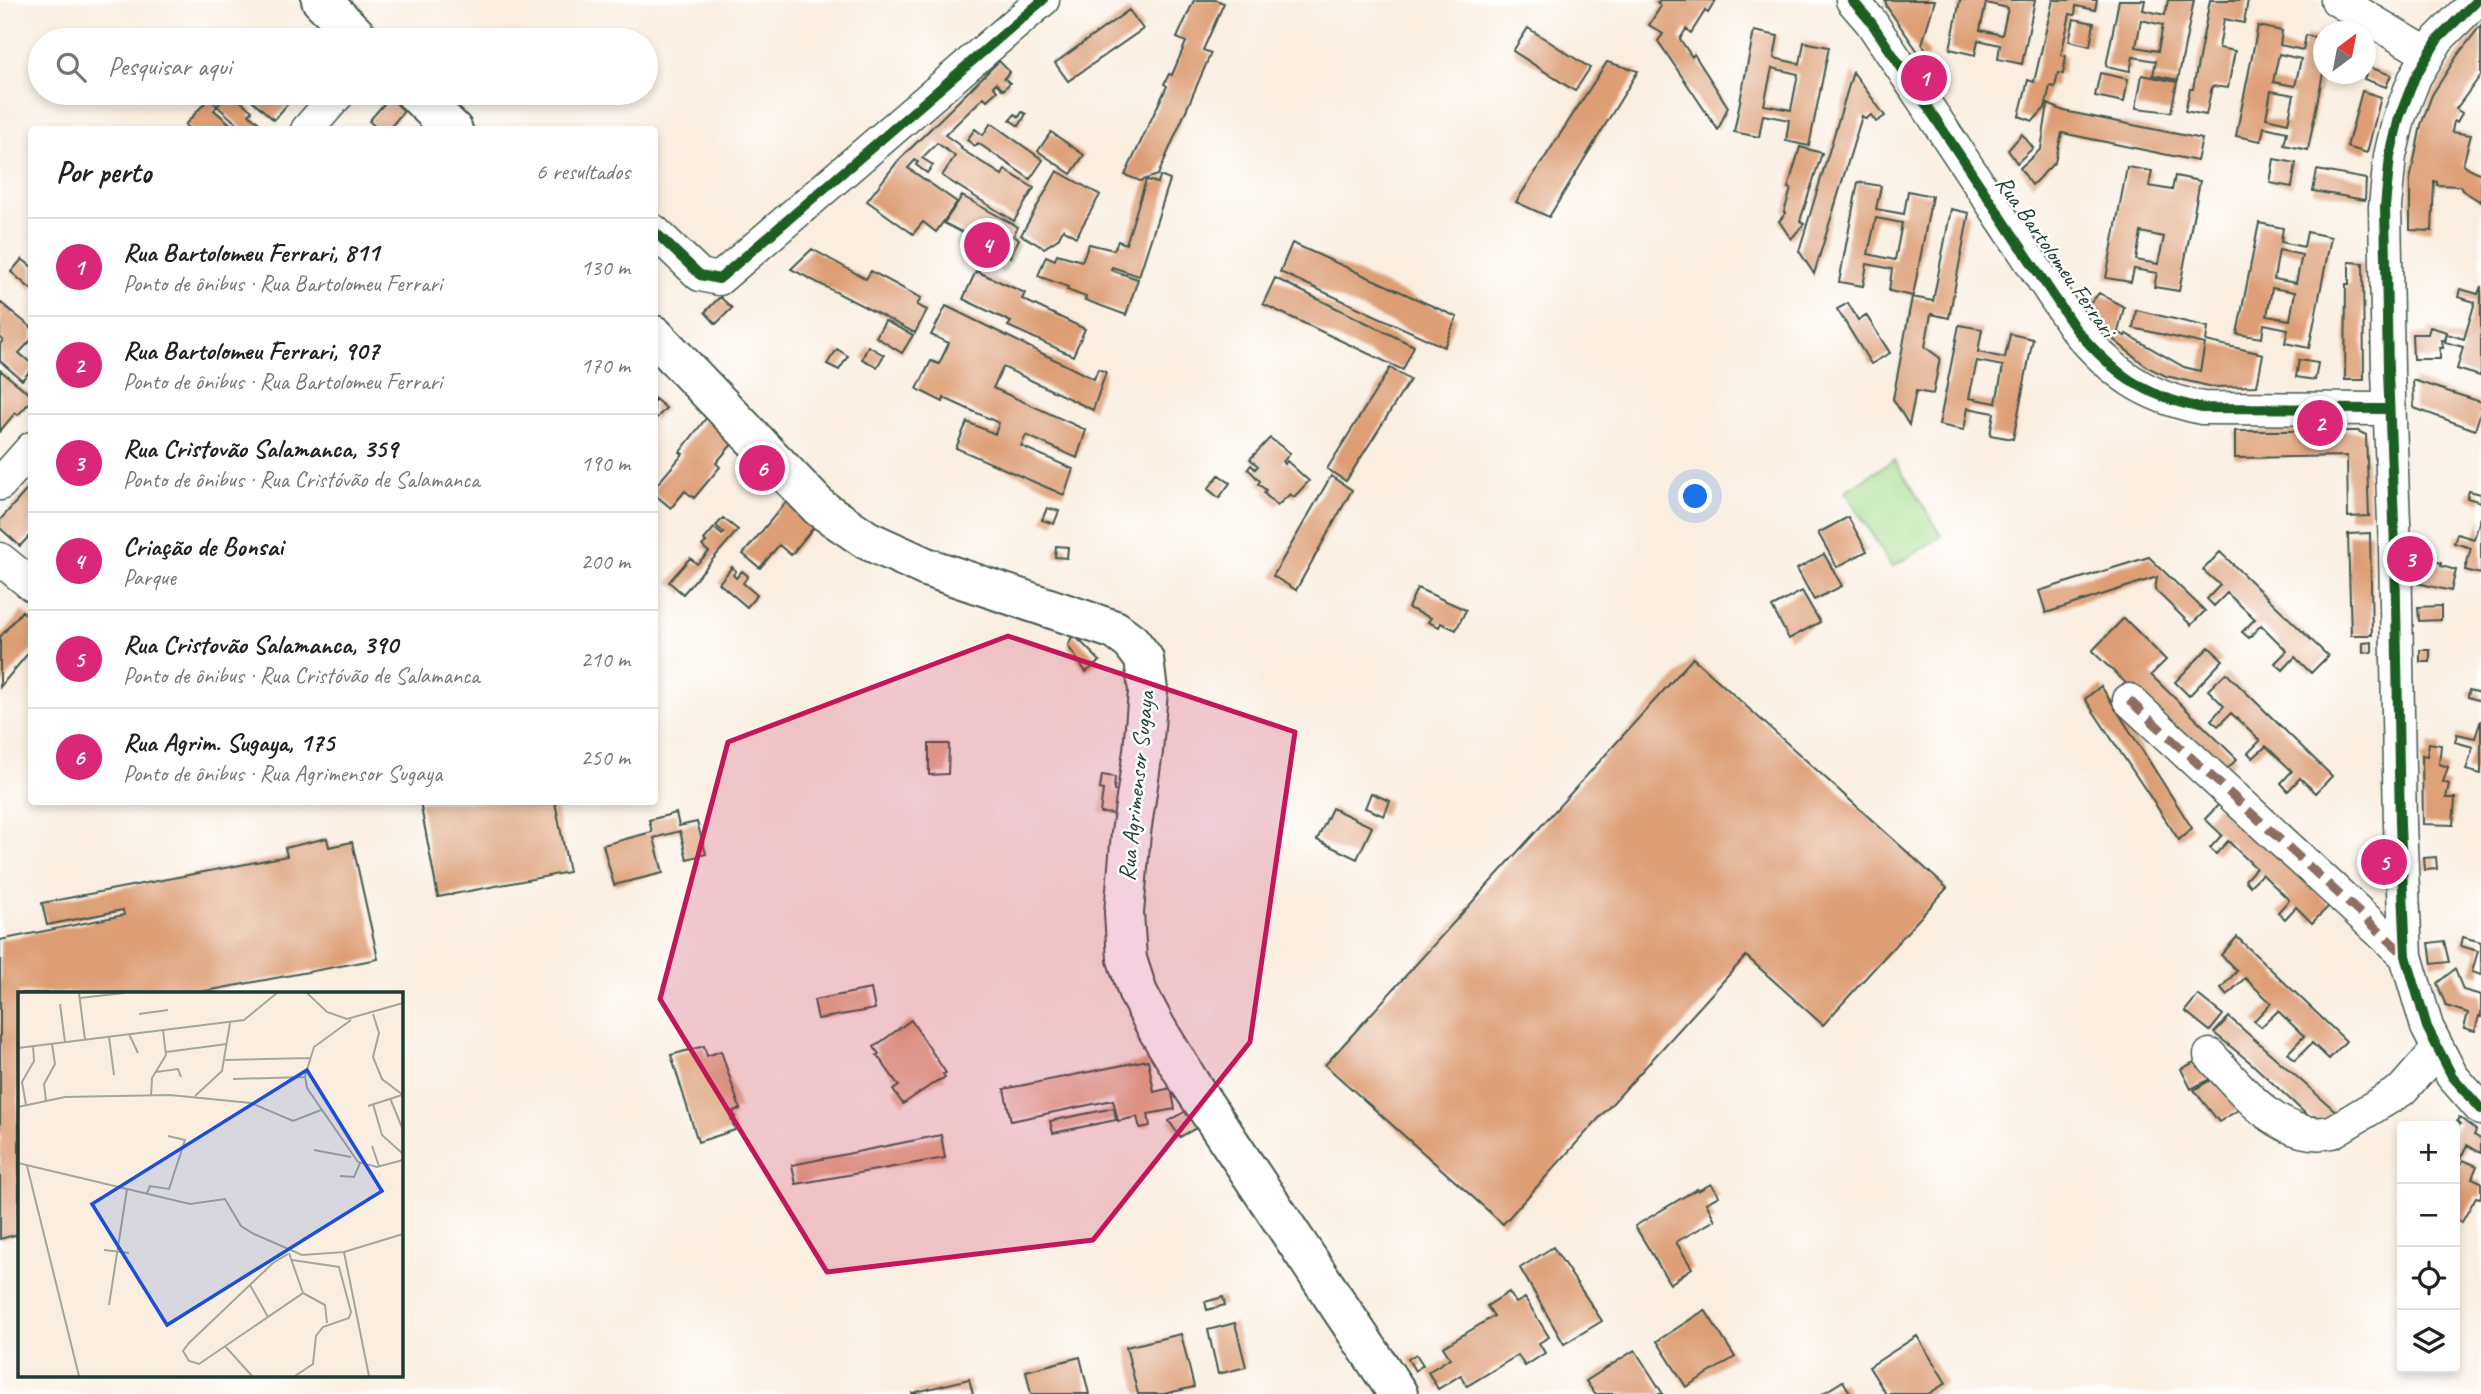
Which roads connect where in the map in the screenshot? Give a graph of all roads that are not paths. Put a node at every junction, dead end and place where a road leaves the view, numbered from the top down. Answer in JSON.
{"nodes":[{"id":1,"x":321,"y":0,"type":"edge"},
{"id":2,"x":1043,"y":0,"type":"edge"},
{"id":3,"x":1852,"y":0,"type":"edge"},
{"id":4,"x":2337,"y":0,"type":"edge"},
{"id":5,"x":2477,"y":0,"type":"edge"},
{"id":6,"x":349,"y":28,"type":"edge"},
{"id":7,"x":2428,"y":54,"type":"junction"},
{"id":8,"x":328,"y":105,"type":"edge"},
{"id":9,"x":427,"y":105,"type":"edge"},
{"id":10,"x":310,"y":126,"type":"edge"},
{"id":11,"x":449,"y":126,"type":"edge"},
{"id":12,"x":658,"y":235,"type":"edge"},
{"id":13,"x":658,"y":339,"type":"edge"},
{"id":14,"x":2389,"y":409,"type":"junction"},
{"id":15,"x":28,"y":452,"type":"edge"},
{"id":16,"x":0,"y":484,"type":"edge"},
{"id":17,"x":0,"y":559,"type":"edge"},
{"id":18,"x":28,"y":582,"type":"edge"},
{"id":19,"x":2129,"y":700,"type":"dead end"},
{"id":20,"x":2406,"y":956,"type":"junction"},
{"id":21,"x":2438,"y":1049,"type":"junction"},
{"id":22,"x":2210,"y":1055,"type":"dead end"},
{"id":23,"x":2481,"y":1109,"type":"edge"},
{"id":24,"x":1398,"y":1394,"type":"edge"}],
"edges":[{"from":1,"to":6,"type":"main road"},
{"from":2,"to":12,"type":"street"},
{"from":3,"to":14,"type":"street","name":"Rua Bartolomeu Ferrari"},
{"from":4,"to":7,"type":"street"},
{"from":5,"to":7,"type":"street"},
{"from":7,"to":14,"type":"street"},
{"from":8,"to":10,"type":"street"},
{"from":9,"to":11,"type":"main road"},
{"from":13,"to":24,"type":"main road","name":"Rua Agrimensor Sugaya"},
{"from":14,"to":20,"type":"street"},
{"from":15,"to":16,"type":"street"},
{"from":17,"to":18,"type":"street"},
{"from":19,"to":20,"type":"street"},
{"from":20,"to":21,"type":"street"},
{"from":21,"to":22,"type":"street"},
{"from":21,"to":23,"type":"street"}]}
